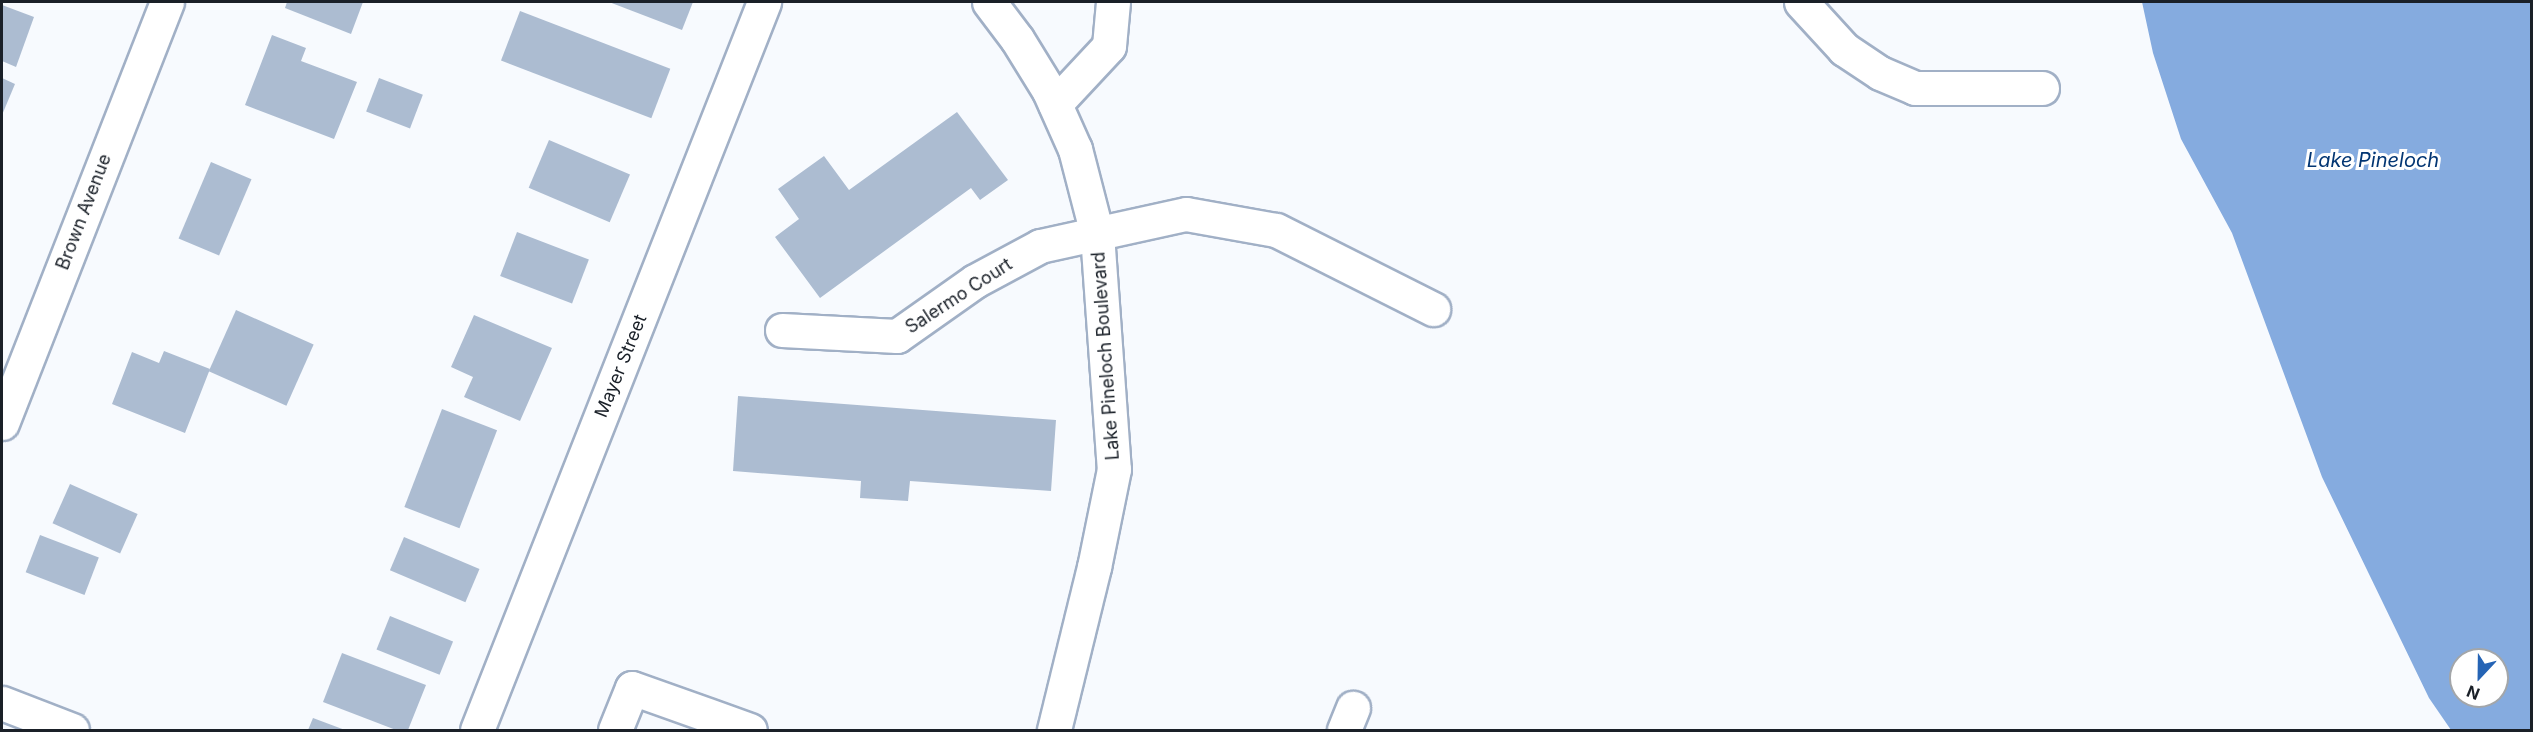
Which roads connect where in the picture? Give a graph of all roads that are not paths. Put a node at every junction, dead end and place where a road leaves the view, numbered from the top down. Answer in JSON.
{"nodes":[{"id":1,"x":167,"y":2,"type":"edge"},
{"id":2,"x":765,"y":2,"type":"edge"},
{"id":3,"x":989,"y":2,"type":"edge"},
{"id":4,"x":1113,"y":2,"type":"edge"},
{"id":5,"x":1801,"y":2,"type":"edge"},
{"id":6,"x":2042,"y":88,"type":"dead end"},
{"id":7,"x":1055,"y":104,"type":"junction"},
{"id":8,"x":1097,"y":234,"type":"junction"},
{"id":9,"x":1433,"y":309,"type":"dead end"},
{"id":10,"x":782,"y":330,"type":"dead end"},
{"id":11,"x":2,"y":423,"type":"edge"},
{"id":12,"x":2,"y":703,"type":"edge"},
{"id":13,"x":72,"y":730,"type":"edge"},
{"id":14,"x":477,"y":730,"type":"edge"},
{"id":15,"x":615,"y":730,"type":"edge"},
{"id":16,"x":750,"y":730,"type":"edge"},
{"id":17,"x":1054,"y":730,"type":"edge"}],
"edges":[{"from":1,"to":11,"type":"street","name":"Brown Avenue"},
{"from":2,"to":14,"type":"street","name":"Mayer Street"},
{"from":3,"to":7,"type":"street","name":"Lake Pineloch Boulevard"},
{"from":4,"to":7,"type":"street"},
{"from":5,"to":6,"type":"street"},
{"from":7,"to":8,"type":"street","name":"Lake Pineloch Boulevard"},
{"from":8,"to":9,"type":"street","name":"Salermo Court"},
{"from":8,"to":10,"type":"street","name":"Salermo Court"},
{"from":8,"to":17,"type":"street","name":"Lake Pineloch Boulevard"},
{"from":12,"to":13,"type":"street"},
{"from":15,"to":16,"type":"street"}]}
